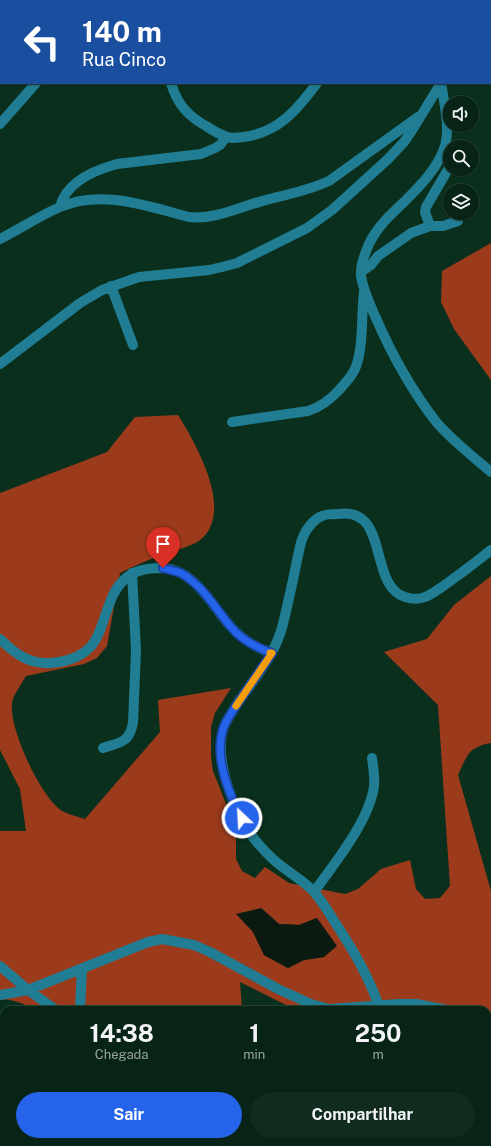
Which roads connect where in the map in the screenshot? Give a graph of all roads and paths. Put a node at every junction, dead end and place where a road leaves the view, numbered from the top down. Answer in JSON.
{"nodes":[{"id":1,"x":35,"y":84,"type":"edge"},
{"id":2,"x":171,"y":84,"type":"edge"},
{"id":3,"x":316,"y":84,"type":"edge"},
{"id":4,"x":440,"y":84,"type":"edge"},
{"id":5,"x":441,"y":84,"type":"edge"},
{"id":6,"x":421,"y":114,"type":"junction"},
{"id":7,"x":0,"y":124,"type":"edge"},
{"id":8,"x":226,"y":137,"type":"junction"},
{"id":9,"x":446,"y":140,"type":"edge"},
{"id":10,"x":443,"y":150,"type":"edge"},
{"id":11,"x":444,"y":176,"type":"edge"},
{"id":12,"x":60,"y":207,"type":"junction"},
{"id":13,"x":458,"y":221,"type":"dead end"},
{"id":14,"x":430,"y":226,"type":"junction"},
{"id":15,"x":0,"y":239,"type":"edge"},
{"id":16,"x":361,"y":272,"type":"junction"},
{"id":17,"x":111,"y":286,"type":"junction"},
{"id":18,"x":364,"y":292,"type":"junction"},
{"id":19,"x":133,"y":345,"type":"dead end"},
{"id":20,"x":0,"y":364,"type":"edge"},
{"id":21,"x":232,"y":422,"type":"dead end"},
{"id":22,"x":491,"y":472,"type":"edge"},
{"id":23,"x":491,"y":550,"type":"edge"},
{"id":24,"x":132,"y":573,"type":"junction"},
{"id":25,"x":0,"y":639,"type":"edge"},
{"id":26,"x":272,"y":653,"type":"junction"},
{"id":27,"x":103,"y":748,"type":"dead end"},
{"id":28,"x":372,"y":758,"type":"dead end"},
{"id":29,"x":314,"y":892,"type":"junction"},
{"id":30,"x":0,"y":966,"type":"edge"},
{"id":31,"x":82,"y":969,"type":"junction"},
{"id":32,"x":28,"y":990,"type":"junction"},
{"id":33,"x":0,"y":995,"type":"edge"},
{"id":34,"x":50,"y":1006,"type":"edge"},
{"id":35,"x":80,"y":1006,"type":"edge"},
{"id":36,"x":318,"y":1006,"type":"edge"},
{"id":37,"x":379,"y":1006,"type":"edge"},
{"id":38,"x":398,"y":1006,"type":"edge"},
{"id":39,"x":426,"y":1006,"type":"edge"}],
"edges":[{"from":1,"to":7,"type":"street"},
{"from":2,"to":8,"type":"street"},
{"from":3,"to":8,"type":"street"},
{"from":4,"to":6,"type":"street"},
{"from":5,"to":9,"type":"street"},
{"from":6,"to":12,"type":"street"},
{"from":6,"to":17,"type":"street"},
{"from":8,"to":12,"type":"street"},
{"from":10,"to":16,"type":"street"},
{"from":11,"to":14,"type":"street"},
{"from":12,"to":15,"type":"street"},
{"from":13,"to":14,"type":"street"},
{"from":14,"to":16,"type":"street"},
{"from":16,"to":18,"type":"street"},
{"from":17,"to":19,"type":"street"},
{"from":17,"to":20,"type":"street"},
{"from":18,"to":21,"type":"street"},
{"from":18,"to":22,"type":"street"},
{"from":23,"to":26,"type":"street"},
{"from":24,"to":25,"type":"street"},
{"from":24,"to":26,"type":"street"},
{"from":24,"to":27,"type":"street"},
{"from":26,"to":29,"type":"street"},
{"from":28,"to":29,"type":"street"},
{"from":29,"to":37,"type":"street"},
{"from":30,"to":32,"type":"street"},
{"from":31,"to":32,"type":"street"},
{"from":31,"to":35,"type":"street"},
{"from":31,"to":36,"type":"street"},
{"from":32,"to":33,"type":"street"},
{"from":32,"to":34,"type":"street"},
{"from":38,"to":39,"type":"street"}]}
